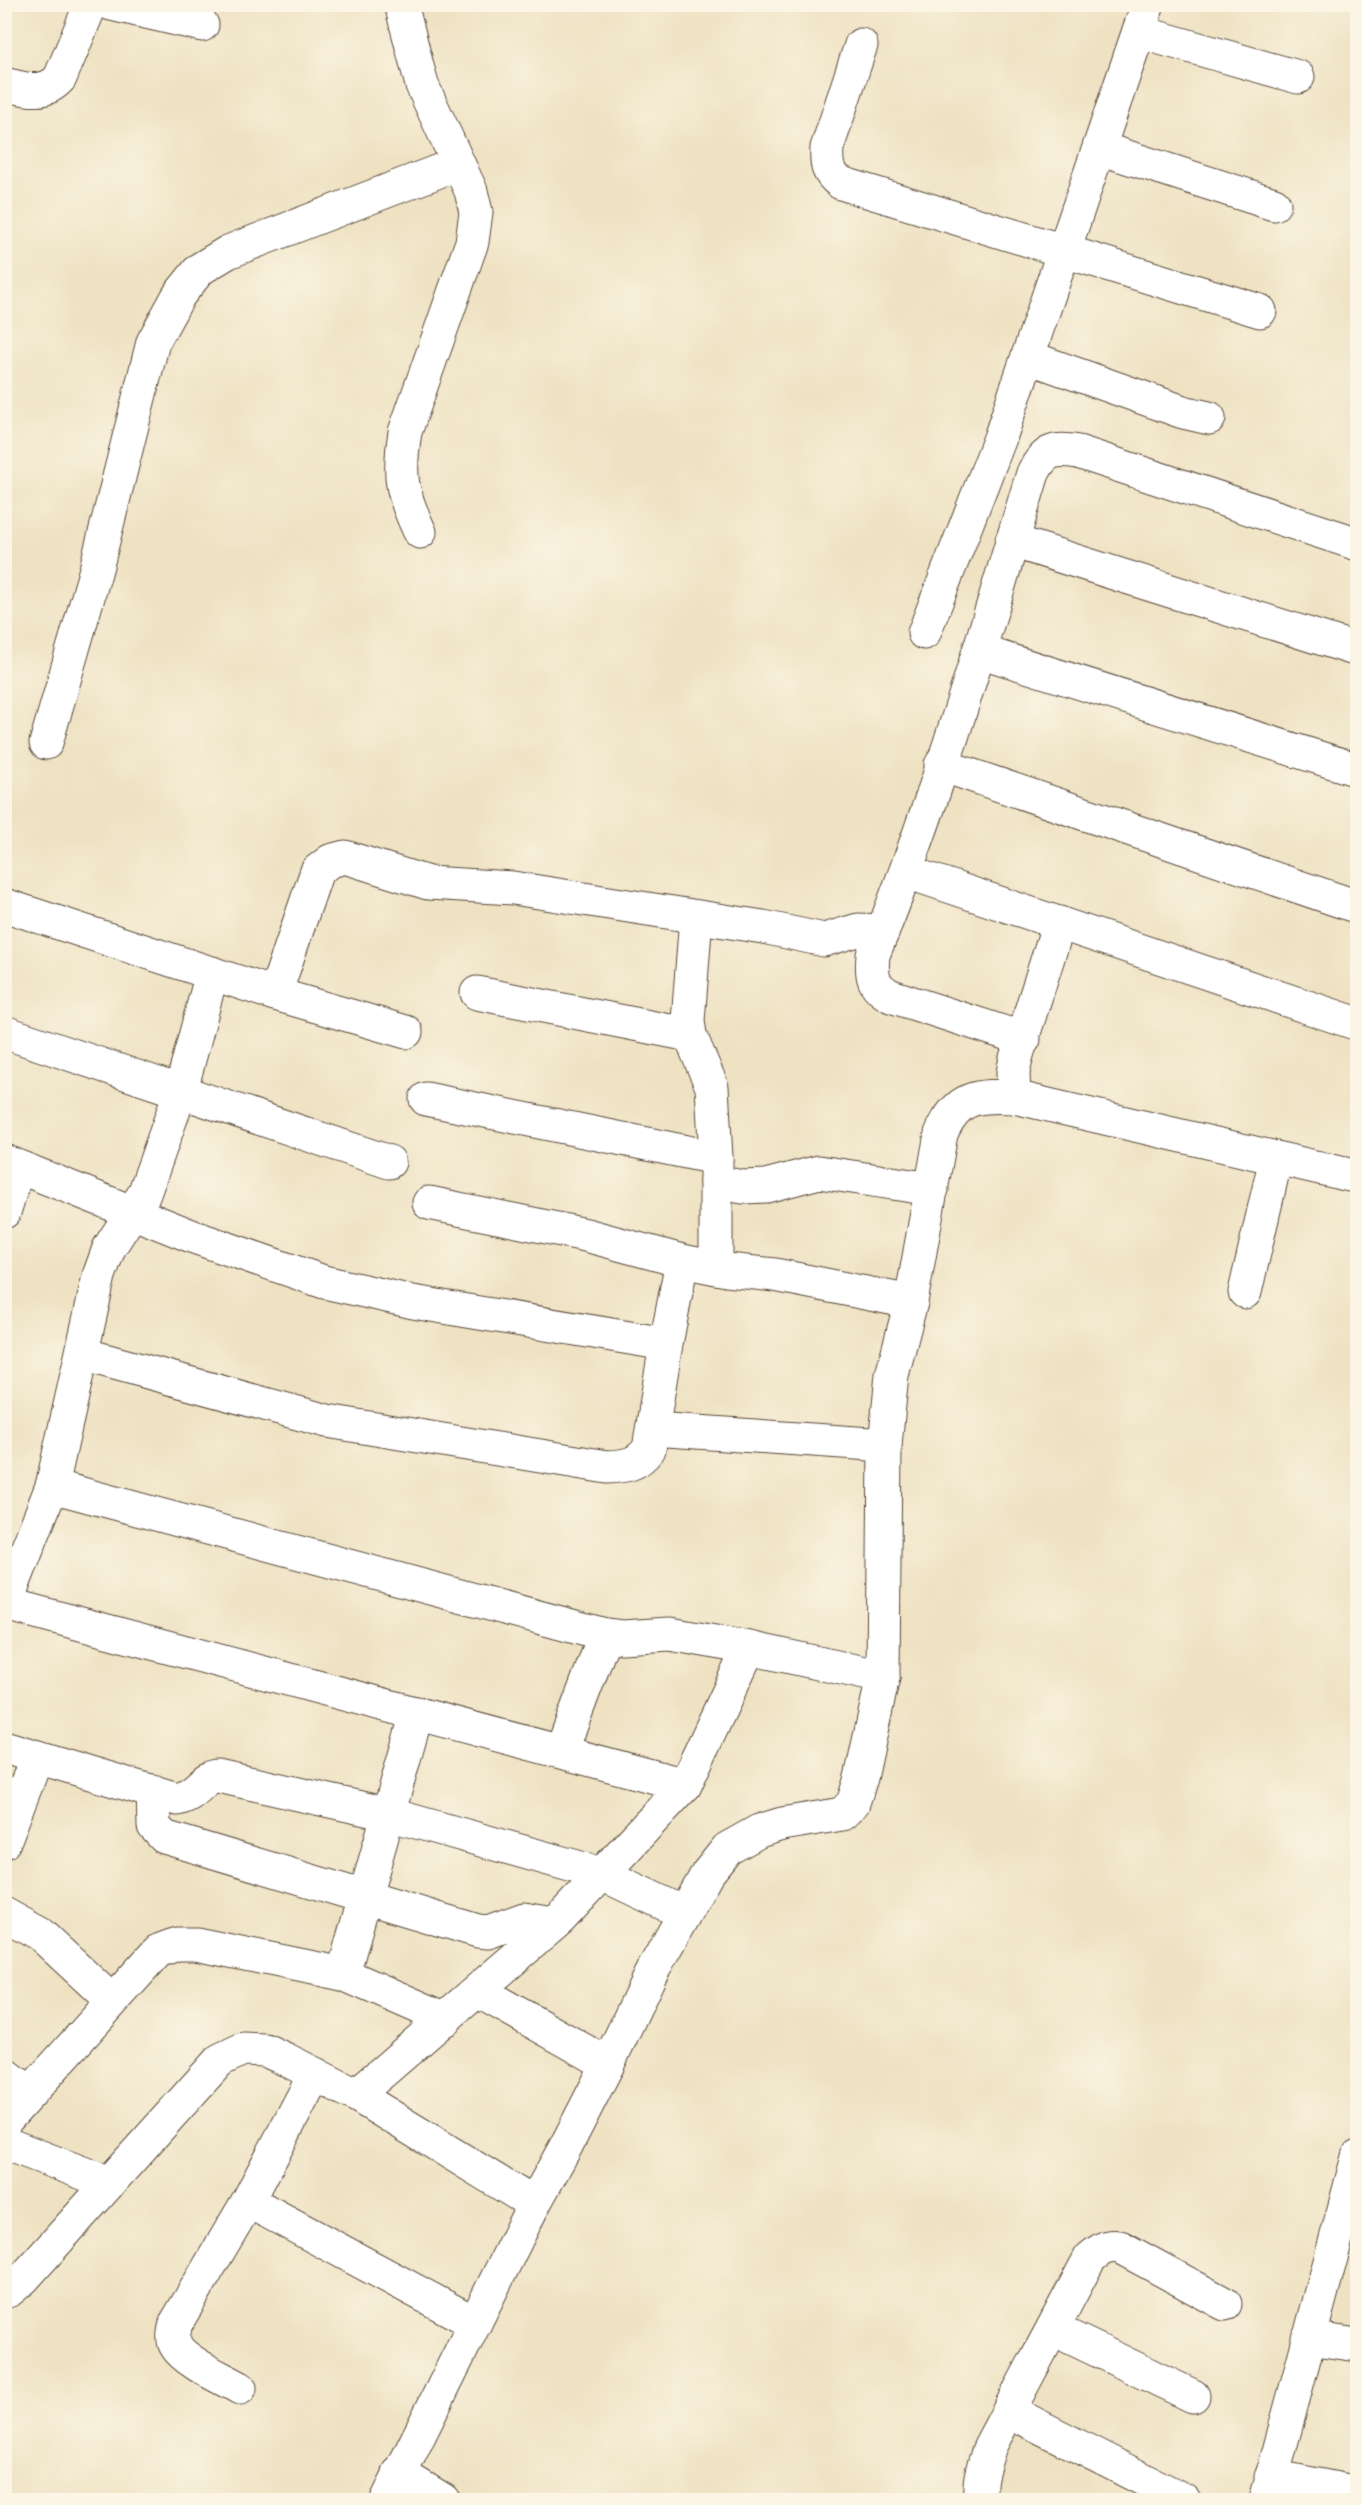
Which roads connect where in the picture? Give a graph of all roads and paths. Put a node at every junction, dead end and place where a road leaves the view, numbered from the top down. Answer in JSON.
{"nodes":[{"id":1,"x":91,"y":4,"type":"edge"},
{"id":2,"x":111,"y":4,"type":"edge"},
{"id":3,"x":401,"y":4,"type":"edge"},
{"id":4,"x":1143,"y":18,"type":"edge"},
{"id":5,"x":202,"y":25,"type":"dead end"},
{"id":6,"x":861,"y":45,"type":"dead end"},
{"id":7,"x":1298,"y":77,"type":"dead end"},
{"id":8,"x":4,"y":84,"type":"edge"},
{"id":9,"x":1099,"y":148,"type":"junction"},
{"id":10,"x":457,"y":164,"type":"junction"},
{"id":11,"x":1274,"y":204,"type":"dead end"},
{"id":12,"x":1064,"y":251,"type":"junction"},
{"id":13,"x":1260,"y":311,"type":"dead end"},
{"id":14,"x":1028,"y":357,"type":"junction"},
{"id":15,"x":1209,"y":418,"type":"dead end"},
{"id":16,"x":420,"y":532,"type":"dead end"},
{"id":17,"x":1012,"y":541,"type":"junction"},
{"id":18,"x":1358,"y":544,"type":"edge"},
{"id":19,"x":924,"y":633,"type":"dead end"},
{"id":20,"x":1358,"y":650,"type":"edge"},
{"id":21,"x":979,"y":651,"type":"junction"},
{"id":22,"x":46,"y":743,"type":"dead end"},
{"id":23,"x":941,"y":765,"type":"junction"},
{"id":24,"x":1358,"y":770,"type":"edge"},
{"id":25,"x":907,"y":872,"type":"junction"},
{"id":26,"x":4,"y":905,"type":"edge"},
{"id":27,"x":1358,"y":907,"type":"edge"},
{"id":28,"x":696,"y":917,"type":"junction"},
{"id":29,"x":1059,"y":923,"type":"junction"},
{"id":30,"x":883,"y":931,"type":"junction"},
{"id":31,"x":212,"y":973,"type":"junction"},
{"id":32,"x":477,"y":993,"type":"dead end"},
{"id":33,"x":275,"y":994,"type":"junction"},
{"id":34,"x":1358,"y":1024,"type":"edge"},
{"id":35,"x":4,"y":1032,"type":"edge"},
{"id":36,"x":406,"y":1032,"type":"dead end"},
{"id":37,"x":690,"y":1035,"type":"junction"},
{"id":38,"x":1024,"y":1038,"type":"junction"},
{"id":39,"x":182,"y":1090,"type":"junction"},
{"id":40,"x":1014,"y":1097,"type":"junction"},
{"id":41,"x":426,"y":1099,"type":"dead end"},
{"id":42,"x":1275,"y":1158,"type":"junction"},
{"id":43,"x":389,"y":1162,"type":"dead end"},
{"id":44,"x":11,"y":1164,"type":"edge"},
{"id":45,"x":716,"y":1170,"type":"junction"},
{"id":46,"x":1358,"y":1177,"type":"edge"},
{"id":47,"x":932,"y":1188,"type":"junction"},
{"id":48,"x":429,"y":1203,"type":"dead end"},
{"id":49,"x":134,"y":1211,"type":"junction"},
{"id":50,"x":4,"y":1212,"type":"edge"},
{"id":51,"x":682,"y":1261,"type":"junction"},
{"id":52,"x":716,"y":1268,"type":"junction"},
{"id":53,"x":1245,"y":1292,"type":"dead end"},
{"id":54,"x":911,"y":1302,"type":"junction"},
{"id":55,"x":666,"y":1344,"type":"junction"},
{"id":56,"x":82,"y":1354,"type":"junction"},
{"id":57,"x":652,"y":1429,"type":"junction"},
{"id":58,"x":885,"y":1444,"type":"junction"},
{"id":59,"x":52,"y":1486,"type":"junction"},
{"id":60,"x":5,"y":1606,"type":"edge"},
{"id":61,"x":605,"y":1635,"type":"junction"},
{"id":62,"x":749,"y":1648,"type":"junction"},
{"id":63,"x":883,"y":1677,"type":"junction"},
{"id":64,"x":417,"y":1713,"type":"junction"},
{"id":65,"x":4,"y":1747,"type":"edge"},
{"id":66,"x":561,"y":1752,"type":"junction"},
{"id":67,"x":37,"y":1757,"type":"junction"},
{"id":68,"x":685,"y":1785,"type":"junction"},
{"id":69,"x":153,"y":1791,"type":"junction"},
{"id":70,"x":388,"y":1814,"type":"junction"},
{"id":71,"x":8,"y":1825,"type":"edge"},
{"id":72,"x":602,"y":1874,"type":"junction"},
{"id":73,"x":365,"y":1898,"type":"junction"},
{"id":74,"x":684,"y":1913,"type":"junction"},
{"id":75,"x":4,"y":1914,"type":"edge"},
{"id":76,"x":554,"y":1924,"type":"junction"},
{"id":77,"x":343,"y":1974,"type":"junction"},
{"id":78,"x":478,"y":1991,"type":"junction"},
{"id":79,"x":112,"y":2001,"type":"junction"},
{"id":80,"x":446,"y":2019,"type":"junction"},
{"id":81,"x":608,"y":2064,"type":"junction"},
{"id":82,"x":4,"y":2073,"type":"edge"},
{"id":83,"x":315,"y":2074,"type":"junction"},
{"id":84,"x":30,"y":2093,"type":"junction"},
{"id":85,"x":356,"y":2096,"type":"junction"},
{"id":86,"x":4,"y":2122,"type":"edge"},
{"id":87,"x":4,"y":2143,"type":"edge"},
{"id":88,"x":1357,"y":2164,"type":"edge"},
{"id":89,"x":109,"y":2183,"type":"junction"},
{"id":90,"x":248,"y":2201,"type":"junction"},
{"id":91,"x":534,"y":2204,"type":"junction"},
{"id":92,"x":4,"y":2292,"type":"edge"},
{"id":93,"x":1225,"y":2304,"type":"dead end"},
{"id":94,"x":475,"y":2324,"type":"junction"},
{"id":95,"x":1053,"y":2329,"type":"junction"},
{"id":96,"x":1308,"y":2338,"type":"junction"},
{"id":97,"x":1358,"y":2345,"type":"edge"},
{"id":98,"x":240,"y":2388,"type":"dead end"},
{"id":99,"x":1194,"y":2396,"type":"dead end"},
{"id":100,"x":1009,"y":2411,"type":"junction"},
{"id":101,"x":393,"y":2487,"type":"edge"},
{"id":102,"x":1269,"y":2488,"type":"edge"},
{"id":103,"x":1358,"y":2493,"type":"edge"},
{"id":104,"x":443,"y":2500,"type":"edge"},
{"id":105,"x":981,"y":2500,"type":"edge"},
{"id":106,"x":1184,"y":2500,"type":"edge"}],
"edges":[{"from":1,"to":8,"type":"street"},
{"from":2,"to":5,"type":"street"},
{"from":3,"to":10,"type":"street"},
{"from":4,"to":7,"type":"street"},
{"from":4,"to":9,"type":"street"},
{"from":6,"to":12,"type":"street"},
{"from":9,"to":11,"type":"street"},
{"from":9,"to":12,"type":"street"},
{"from":10,"to":16,"type":"street"},
{"from":10,"to":22,"type":"street"},
{"from":12,"to":13,"type":"street"},
{"from":12,"to":14,"type":"street"},
{"from":14,"to":15,"type":"street"},
{"from":14,"to":19,"type":"street"},
{"from":17,"to":18,"type":"street"},
{"from":17,"to":20,"type":"street"},
{"from":17,"to":21,"type":"street"},
{"from":21,"to":23,"type":"street"},
{"from":21,"to":24,"type":"street"},
{"from":23,"to":25,"type":"street"},
{"from":23,"to":27,"type":"street"},
{"from":25,"to":29,"type":"street"},
{"from":25,"to":30,"type":"street"},
{"from":26,"to":31,"type":"street"},
{"from":28,"to":30,"type":"street"},
{"from":28,"to":33,"type":"street"},
{"from":28,"to":37,"type":"street"},
{"from":29,"to":34,"type":"street"},
{"from":29,"to":38,"type":"street"},
{"from":30,"to":38,"type":"street"},
{"from":31,"to":33,"type":"street"},
{"from":31,"to":39,"type":"street"},
{"from":32,"to":37,"type":"street"},
{"from":33,"to":36,"type":"street"},
{"from":35,"to":39,"type":"street"},
{"from":37,"to":45,"type":"street"},
{"from":38,"to":40,"type":"street"},
{"from":39,"to":43,"type":"street"},
{"from":39,"to":49,"type":"street"},
{"from":40,"to":42,"type":"street"},
{"from":40,"to":47,"type":"street"},
{"from":41,"to":45,"type":"street"},
{"from":42,"to":46,"type":"street"},
{"from":42,"to":53,"type":"street"},
{"from":44,"to":49,"type":"street"},
{"from":44,"to":50,"type":"street"},
{"from":45,"to":47,"type":"street"},
{"from":45,"to":52,"type":"street"},
{"from":47,"to":54,"type":"street"},
{"from":48,"to":51,"type":"street"},
{"from":49,"to":55,"type":"street"},
{"from":49,"to":56,"type":"street"},
{"from":51,"to":52,"type":"street"},
{"from":51,"to":55,"type":"street"},
{"from":52,"to":54,"type":"street"},
{"from":54,"to":58,"type":"street"},
{"from":55,"to":57,"type":"street"},
{"from":56,"to":57,"type":"street"},
{"from":56,"to":59,"type":"street"},
{"from":57,"to":58,"type":"street"},
{"from":58,"to":63,"type":"street"},
{"from":59,"to":60,"type":"street"},
{"from":59,"to":61,"type":"street"},
{"from":60,"to":64,"type":"street"},
{"from":61,"to":62,"type":"street"},
{"from":61,"to":66,"type":"street"},
{"from":62,"to":63,"type":"street"},
{"from":62,"to":68,"type":"street"},
{"from":63,"to":74,"type":"street"},
{"from":64,"to":66,"type":"street"},
{"from":64,"to":70,"type":"street"},
{"from":65,"to":67,"type":"street"},
{"from":66,"to":68,"type":"street"},
{"from":67,"to":69,"type":"street"},
{"from":67,"to":71,"type":"street"},
{"from":68,"to":72,"type":"street"},
{"from":69,"to":70,"type":"street"},
{"from":69,"to":73,"type":"street"},
{"from":70,"to":72,"type":"street"},
{"from":70,"to":73,"type":"street"},
{"from":72,"to":74,"type":"street"},
{"from":72,"to":76,"type":"street"},
{"from":73,"to":76,"type":"street"},
{"from":73,"to":77,"type":"street"},
{"from":74,"to":81,"type":"street"},
{"from":75,"to":79,"type":"street"},
{"from":76,"to":78,"type":"street"},
{"from":77,"to":79,"type":"street"},
{"from":77,"to":80,"type":"street"},
{"from":78,"to":80,"type":"street"},
{"from":78,"to":81,"type":"street"},
{"from":79,"to":84,"type":"street"},
{"from":80,"to":85,"type":"street"},
{"from":81,"to":91,"type":"street"},
{"from":82,"to":84,"type":"street"},
{"from":83,"to":85,"type":"street"},
{"from":83,"to":89,"type":"street"},
{"from":83,"to":90,"type":"street"},
{"from":84,"to":86,"type":"street"},
{"from":85,"to":91,"type":"street"},
{"from":87,"to":89,"type":"street"},
{"from":88,"to":96,"type":"street"},
{"from":89,"to":92,"type":"street"},
{"from":90,"to":94,"type":"street"},
{"from":90,"to":98,"type":"street"},
{"from":91,"to":94,"type":"street"},
{"from":93,"to":95,"type":"street"},
{"from":94,"to":101,"type":"street"},
{"from":95,"to":99,"type":"street"},
{"from":95,"to":100,"type":"street"},
{"from":96,"to":97,"type":"street"},
{"from":96,"to":102,"type":"street"},
{"from":100,"to":105,"type":"street"},
{"from":100,"to":106,"type":"street"},
{"from":101,"to":104,"type":"street"},
{"from":102,"to":103,"type":"street"}]}
